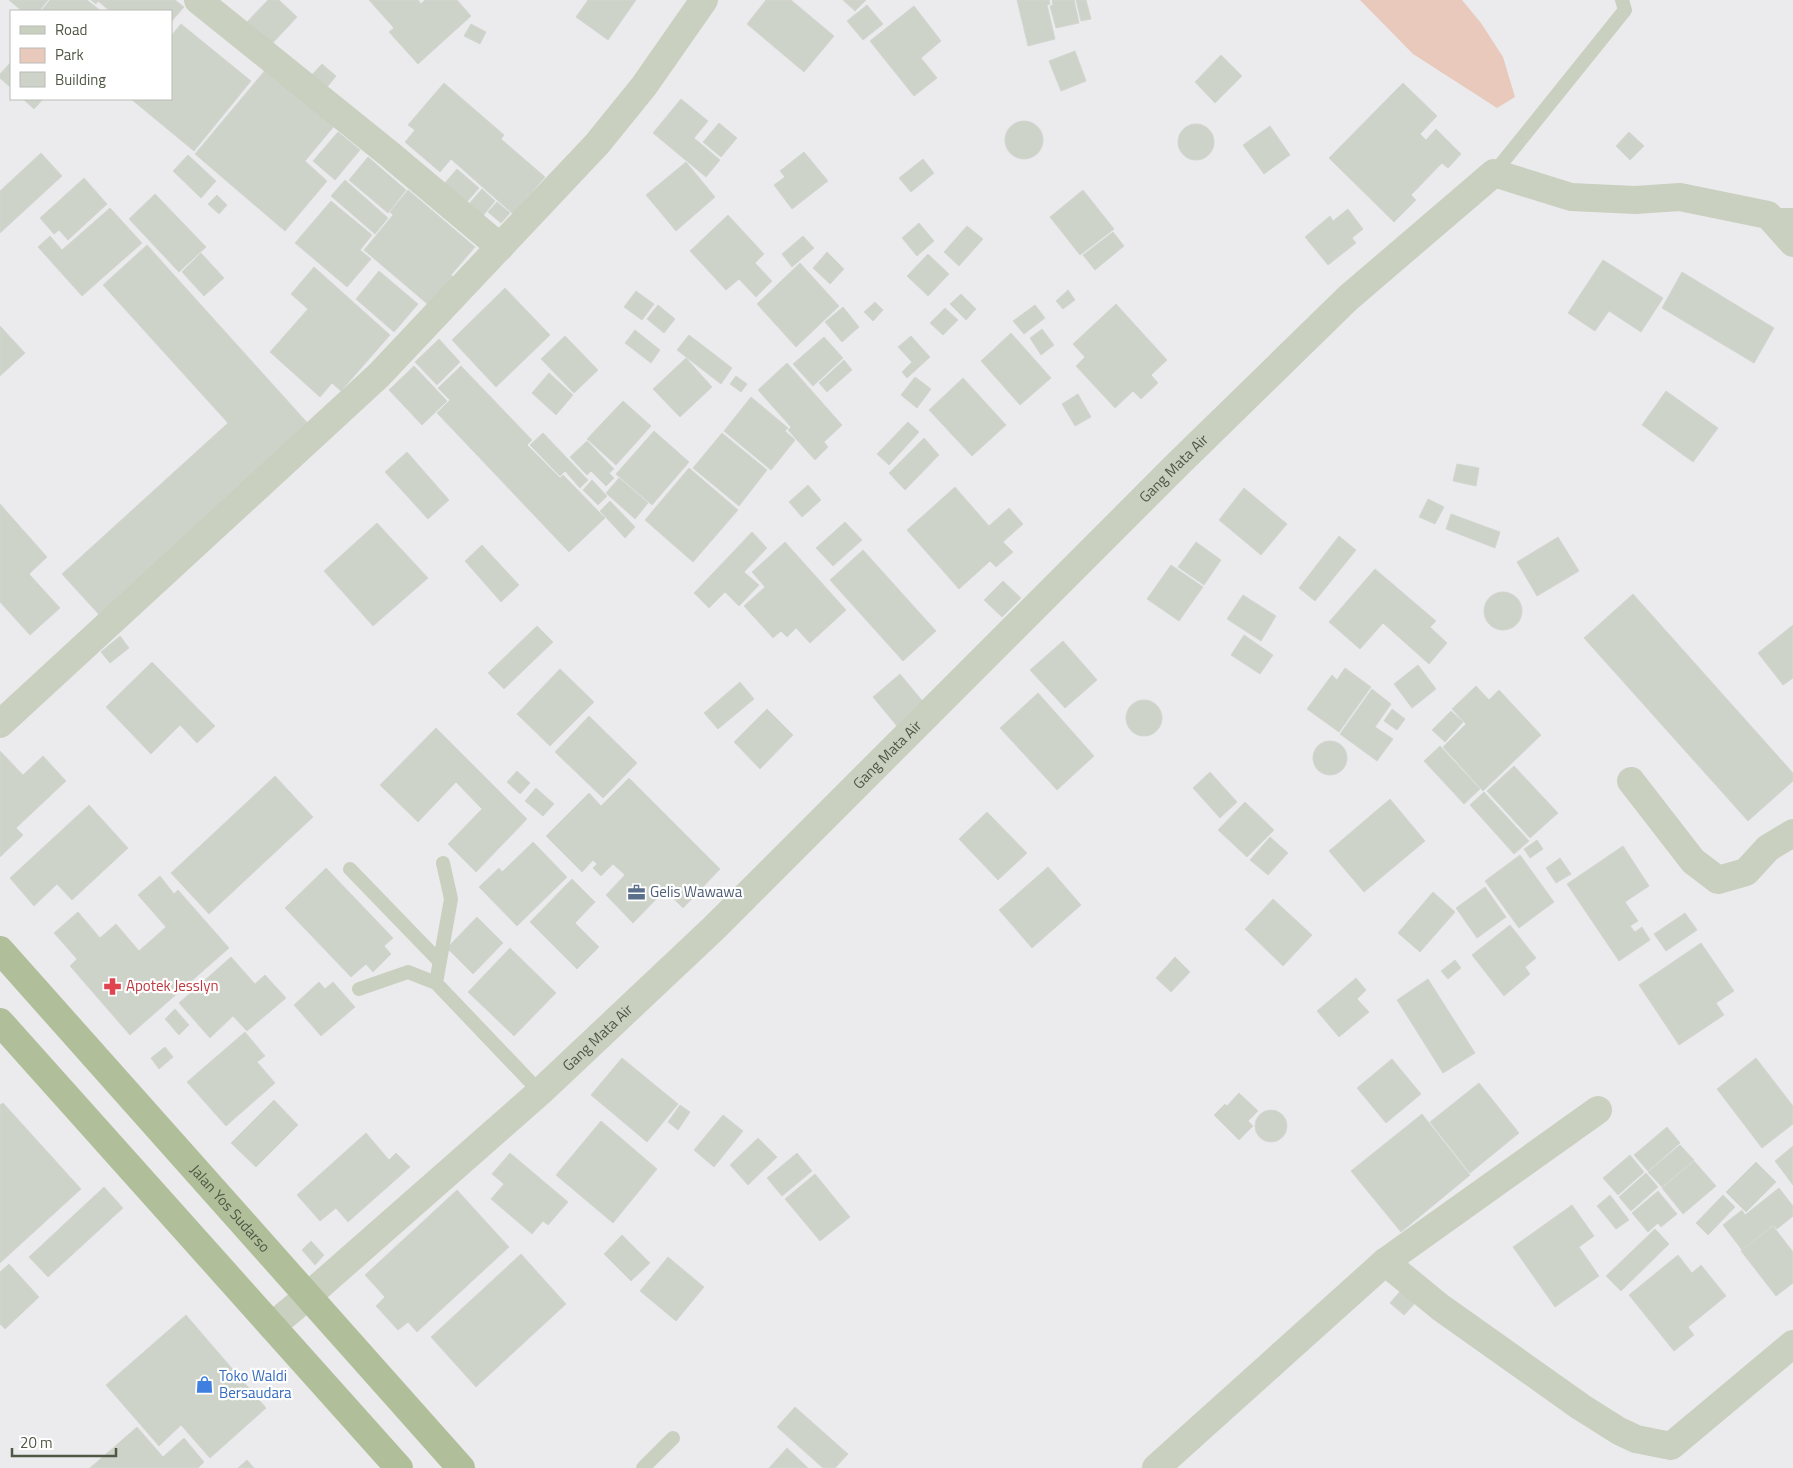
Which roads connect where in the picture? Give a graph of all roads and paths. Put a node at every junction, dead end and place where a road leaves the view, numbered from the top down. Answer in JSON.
{"nodes":[{"id":1,"x":198,"y":0,"type":"edge"},
{"id":2,"x":704,"y":0,"type":"edge"},
{"id":3,"x":1622,"y":0,"type":"edge"},
{"id":4,"x":1494,"y":173,"type":"junction"},
{"id":5,"x":1780,"y":215,"type":"edge"},
{"id":6,"x":1793,"y":243,"type":"edge"},
{"id":7,"x":500,"y":247,"type":"junction"},
{"id":8,"x":0,"y":724,"type":"edge"},
{"id":9,"x":1631,"y":781,"type":"dead end"},
{"id":10,"x":1793,"y":833,"type":"edge"},
{"id":11,"x":443,"y":863,"type":"dead end"},
{"id":12,"x":350,"y":869,"type":"dead end"},
{"id":13,"x":0,"y":950,"type":"edge"},
{"id":14,"x":440,"y":962,"type":"junction"},
{"id":15,"x":436,"y":983,"type":"junction"},
{"id":16,"x":359,"y":989,"type":"dead end"},
{"id":17,"x":0,"y":1022,"type":"edge"},
{"id":18,"x":540,"y":1092,"type":"junction"},
{"id":19,"x":1598,"y":1110,"type":"dead end"},
{"id":20,"x":1385,"y":1262,"type":"junction"},
{"id":21,"x":308,"y":1296,"type":"junction"},
{"id":22,"x":272,"y":1326,"type":"junction"},
{"id":23,"x":1793,"y":1344,"type":"edge"},
{"id":24,"x":673,"y":1438,"type":"dead end"},
{"id":25,"x":399,"y":1468,"type":"edge"},
{"id":26,"x":460,"y":1468,"type":"edge"},
{"id":27,"x":644,"y":1468,"type":"edge"},
{"id":28,"x":1156,"y":1468,"type":"edge"}],
"edges":[{"from":1,"to":7,"type":"street"},
{"from":2,"to":7,"type":"street"},
{"from":3,"to":4,"type":"lane"},
{"from":4,"to":5,"type":"street"},
{"from":4,"to":18,"type":"street","name":"Gang Mata Air"},
{"from":5,"to":6,"type":"street"},
{"from":7,"to":8,"type":"street"},
{"from":9,"to":10,"type":"street"},
{"from":11,"to":14,"type":"lane"},
{"from":12,"to":14,"type":"lane"},
{"from":13,"to":21,"type":"highway","name":"Jalan Yos Sudarso"},
{"from":14,"to":15,"type":"lane"},
{"from":15,"to":16,"type":"lane"},
{"from":15,"to":18,"type":"lane"},
{"from":17,"to":22,"type":"highway"},
{"from":18,"to":21,"type":"street","name":"Gang Mata Air"},
{"from":19,"to":20,"type":"street"},
{"from":20,"to":23,"type":"street"},
{"from":20,"to":28,"type":"street"},
{"from":21,"to":22,"type":"street","name":"Gang Mata Air"},
{"from":21,"to":26,"type":"highway","name":"Jalan Yos Sudarso"},
{"from":22,"to":25,"type":"highway"},
{"from":24,"to":27,"type":"lane"}]}
